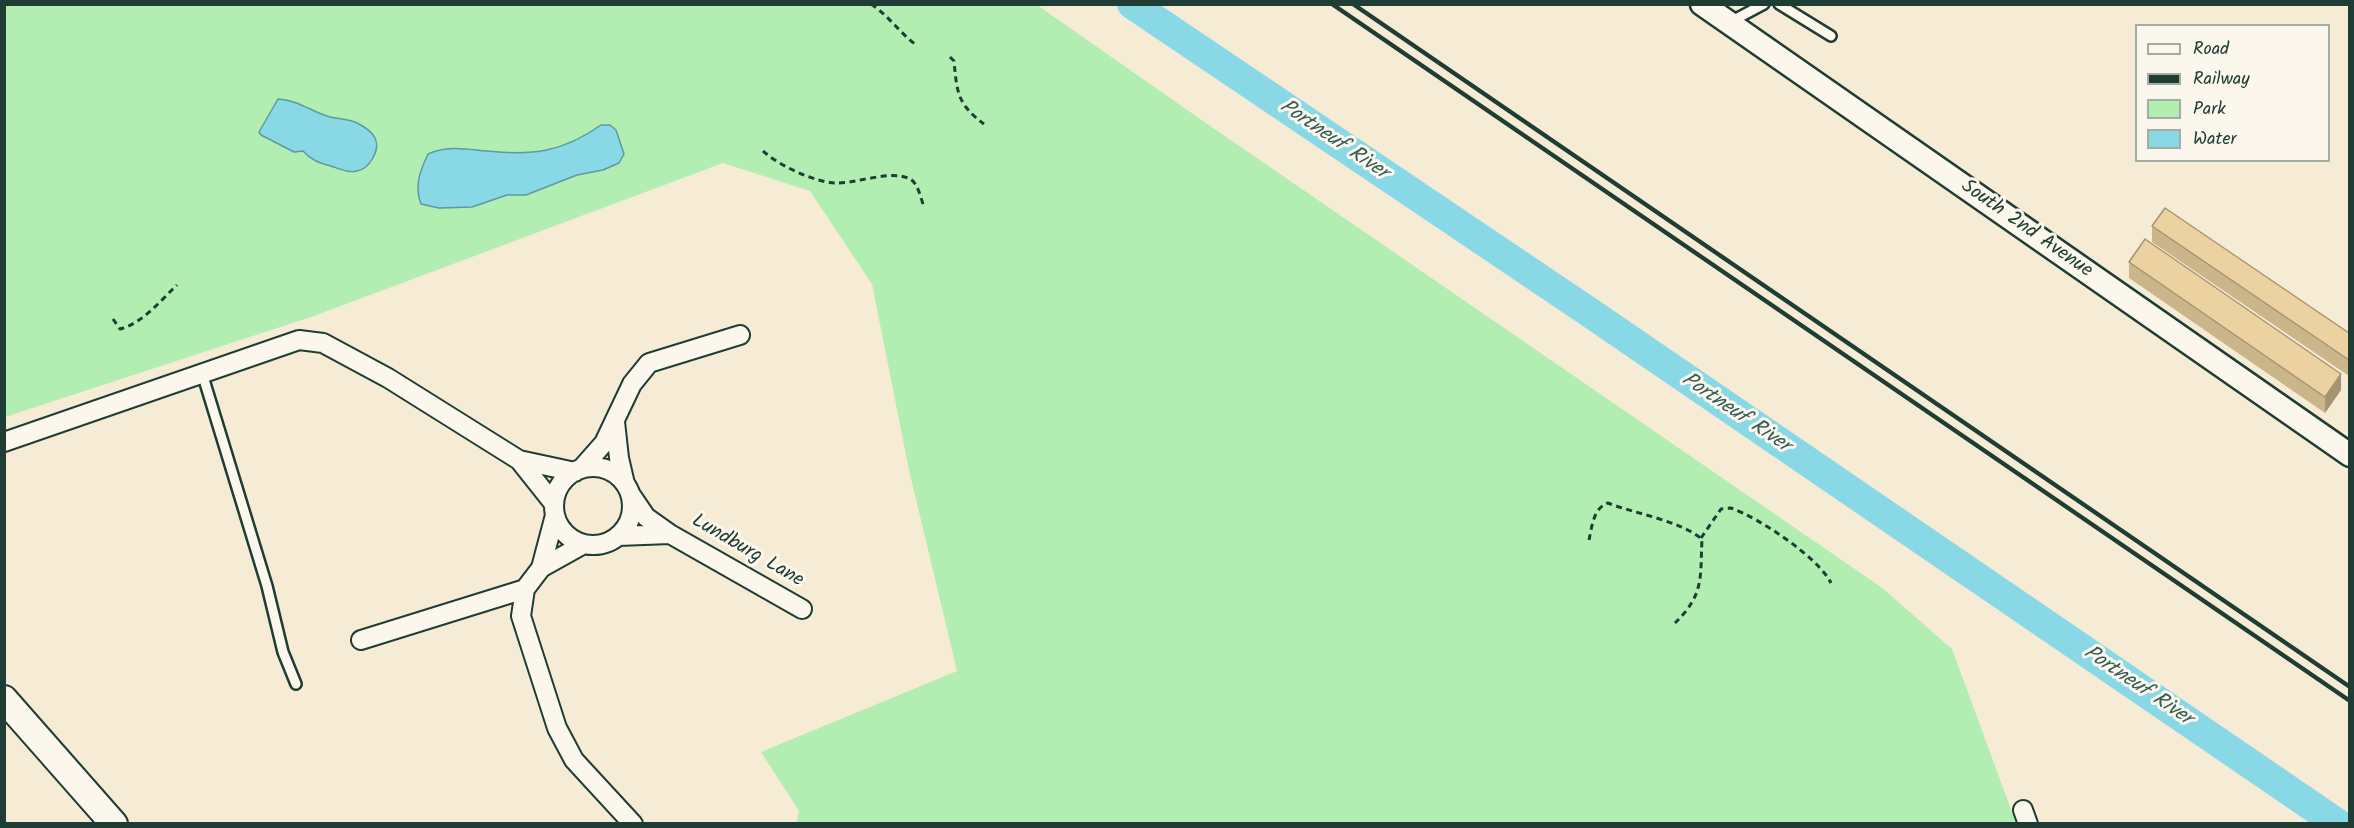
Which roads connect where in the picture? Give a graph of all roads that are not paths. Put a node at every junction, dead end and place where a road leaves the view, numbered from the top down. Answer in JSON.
{"nodes":[{"id":1,"x":1702,"y":4,"type":"edge"},
{"id":2,"x":1764,"y":4,"type":"edge"},
{"id":3,"x":1779,"y":4,"type":"edge"},
{"id":4,"x":1728,"y":23,"type":"junction"},
{"id":5,"x":1832,"y":36,"type":"dead end"},
{"id":6,"x":740,"y":335,"type":"dead end"},
{"id":7,"x":202,"y":373,"type":"junction"},
{"id":8,"x":614,"y":420,"type":"junction"},
{"id":9,"x":4,"y":442,"type":"edge"},
{"id":10,"x":2349,"y":455,"type":"edge"},
{"id":11,"x":519,"y":460,"type":"junction"},
{"id":12,"x":578,"y":470,"type":"junction"},
{"id":13,"x":628,"y":489,"type":"junction"},
{"id":14,"x":554,"y":510,"type":"junction"},
{"id":15,"x":670,"y":534,"type":"junction"},
{"id":16,"x":618,"y":536,"type":"junction"},
{"id":17,"x":584,"y":544,"type":"junction"},
{"id":18,"x":541,"y":568,"type":"junction"},
{"id":19,"x":525,"y":589,"type":"junction"},
{"id":20,"x":802,"y":609,"type":"dead end"},
{"id":21,"x":361,"y":640,"type":"dead end"},
{"id":22,"x":296,"y":684,"type":"dead end"},
{"id":23,"x":4,"y":699,"type":"edge"},
{"id":24,"x":114,"y":824,"type":"edge"},
{"id":25,"x":633,"y":824,"type":"edge"}],
"edges":[{"from":1,"to":4,"type":"street","name":"South 2nd Avenue"},
{"from":2,"to":4,"type":"lane"},
{"from":3,"to":5,"type":"lane"},
{"from":4,"to":10,"type":"street","name":"South 2nd Avenue"},
{"from":6,"to":8,"type":"street"},
{"from":7,"to":9,"type":"street"},
{"from":7,"to":11,"type":"street"},
{"from":7,"to":22,"type":"lane"},
{"from":8,"to":12,"type":"street"},
{"from":8,"to":13,"type":"street"},
{"from":11,"to":12,"type":"street"},
{"from":11,"to":14,"type":"street"},
{"from":12,"to":13,"type":"street"},
{"from":12,"to":14,"type":"street"},
{"from":13,"to":15,"type":"street","name":"Lundburg Lane"},
{"from":13,"to":16,"type":"street"},
{"from":14,"to":17,"type":"street"},
{"from":14,"to":18,"type":"street"},
{"from":15,"to":16,"type":"street","name":"Lundburg Lane"},
{"from":15,"to":20,"type":"street","name":"Lundburg Lane"},
{"from":16,"to":17,"type":"street"},
{"from":17,"to":18,"type":"street"},
{"from":18,"to":19,"type":"street"},
{"from":19,"to":21,"type":"street"},
{"from":19,"to":25,"type":"street"},
{"from":23,"to":24,"type":"main road"}]}
